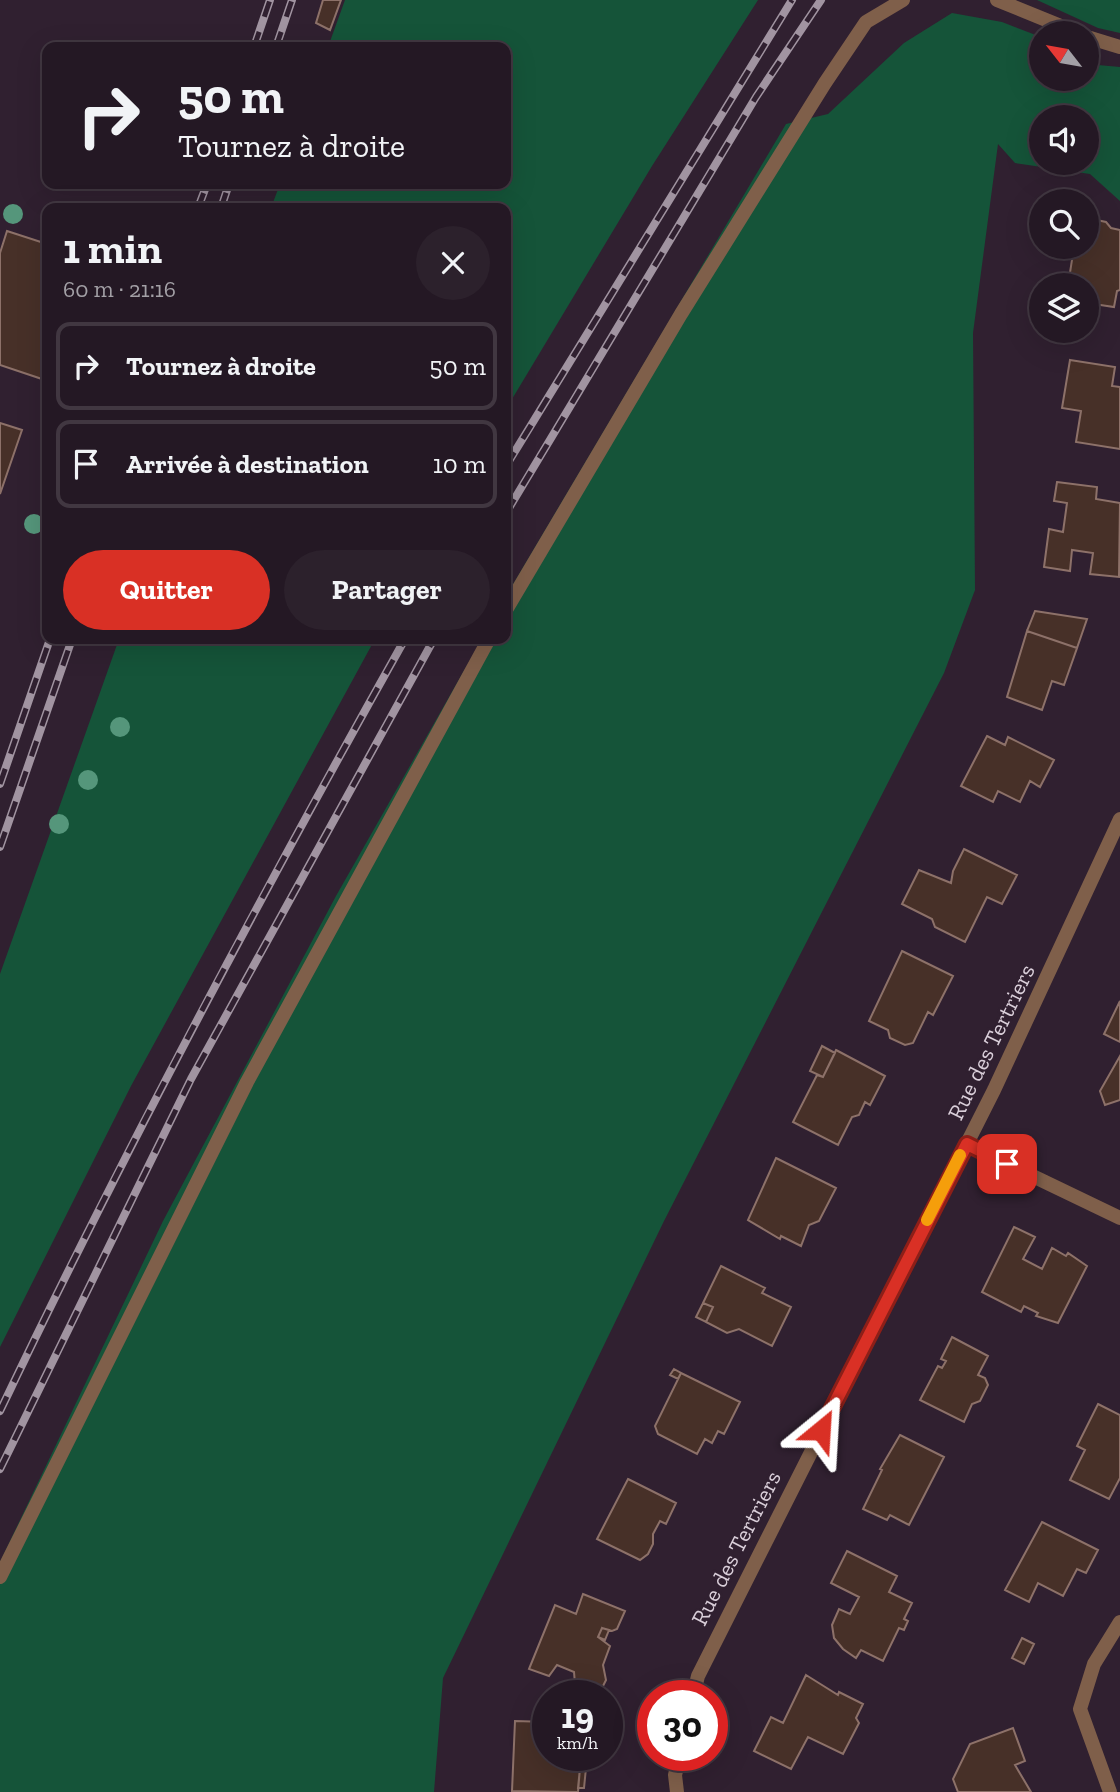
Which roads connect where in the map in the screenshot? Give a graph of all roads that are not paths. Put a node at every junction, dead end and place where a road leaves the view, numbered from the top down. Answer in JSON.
{"nodes":[{"id":1,"x":903,"y":0,"type":"edge"},
{"id":2,"x":997,"y":0,"type":"edge"},
{"id":3,"x":1049,"y":21,"type":"edge"},
{"id":4,"x":1099,"y":41,"type":"edge"},
{"id":5,"x":1120,"y":47,"type":"edge"},
{"id":6,"x":511,"y":602,"type":"edge"},
{"id":7,"x":486,"y":644,"type":"edge"},
{"id":8,"x":1120,"y":819,"type":"edge"},
{"id":9,"x":967,"y":1144,"type":"junction"},
{"id":10,"x":1120,"y":1219,"type":"edge"},
{"id":11,"x":0,"y":1577,"type":"edge"},
{"id":12,"x":1120,"y":1622,"type":"edge"},
{"id":13,"x":698,"y":1680,"type":"edge"},
{"id":14,"x":676,"y":1771,"type":"edge"},
{"id":15,"x":677,"y":1792,"type":"edge"},
{"id":16,"x":1110,"y":1792,"type":"edge"}],
"edges":[{"from":1,"to":6,"type":"street"},
{"from":2,"to":3,"type":"street"},
{"from":4,"to":5,"type":"street"},
{"from":7,"to":11,"type":"street"},
{"from":8,"to":9,"type":"street","name":"Rue des Tertriers"},
{"from":9,"to":10,"type":"street"},
{"from":9,"to":13,"type":"street","name":"Rue des Tertriers"},
{"from":12,"to":16,"type":"street"},
{"from":14,"to":15,"type":"street"}]}
